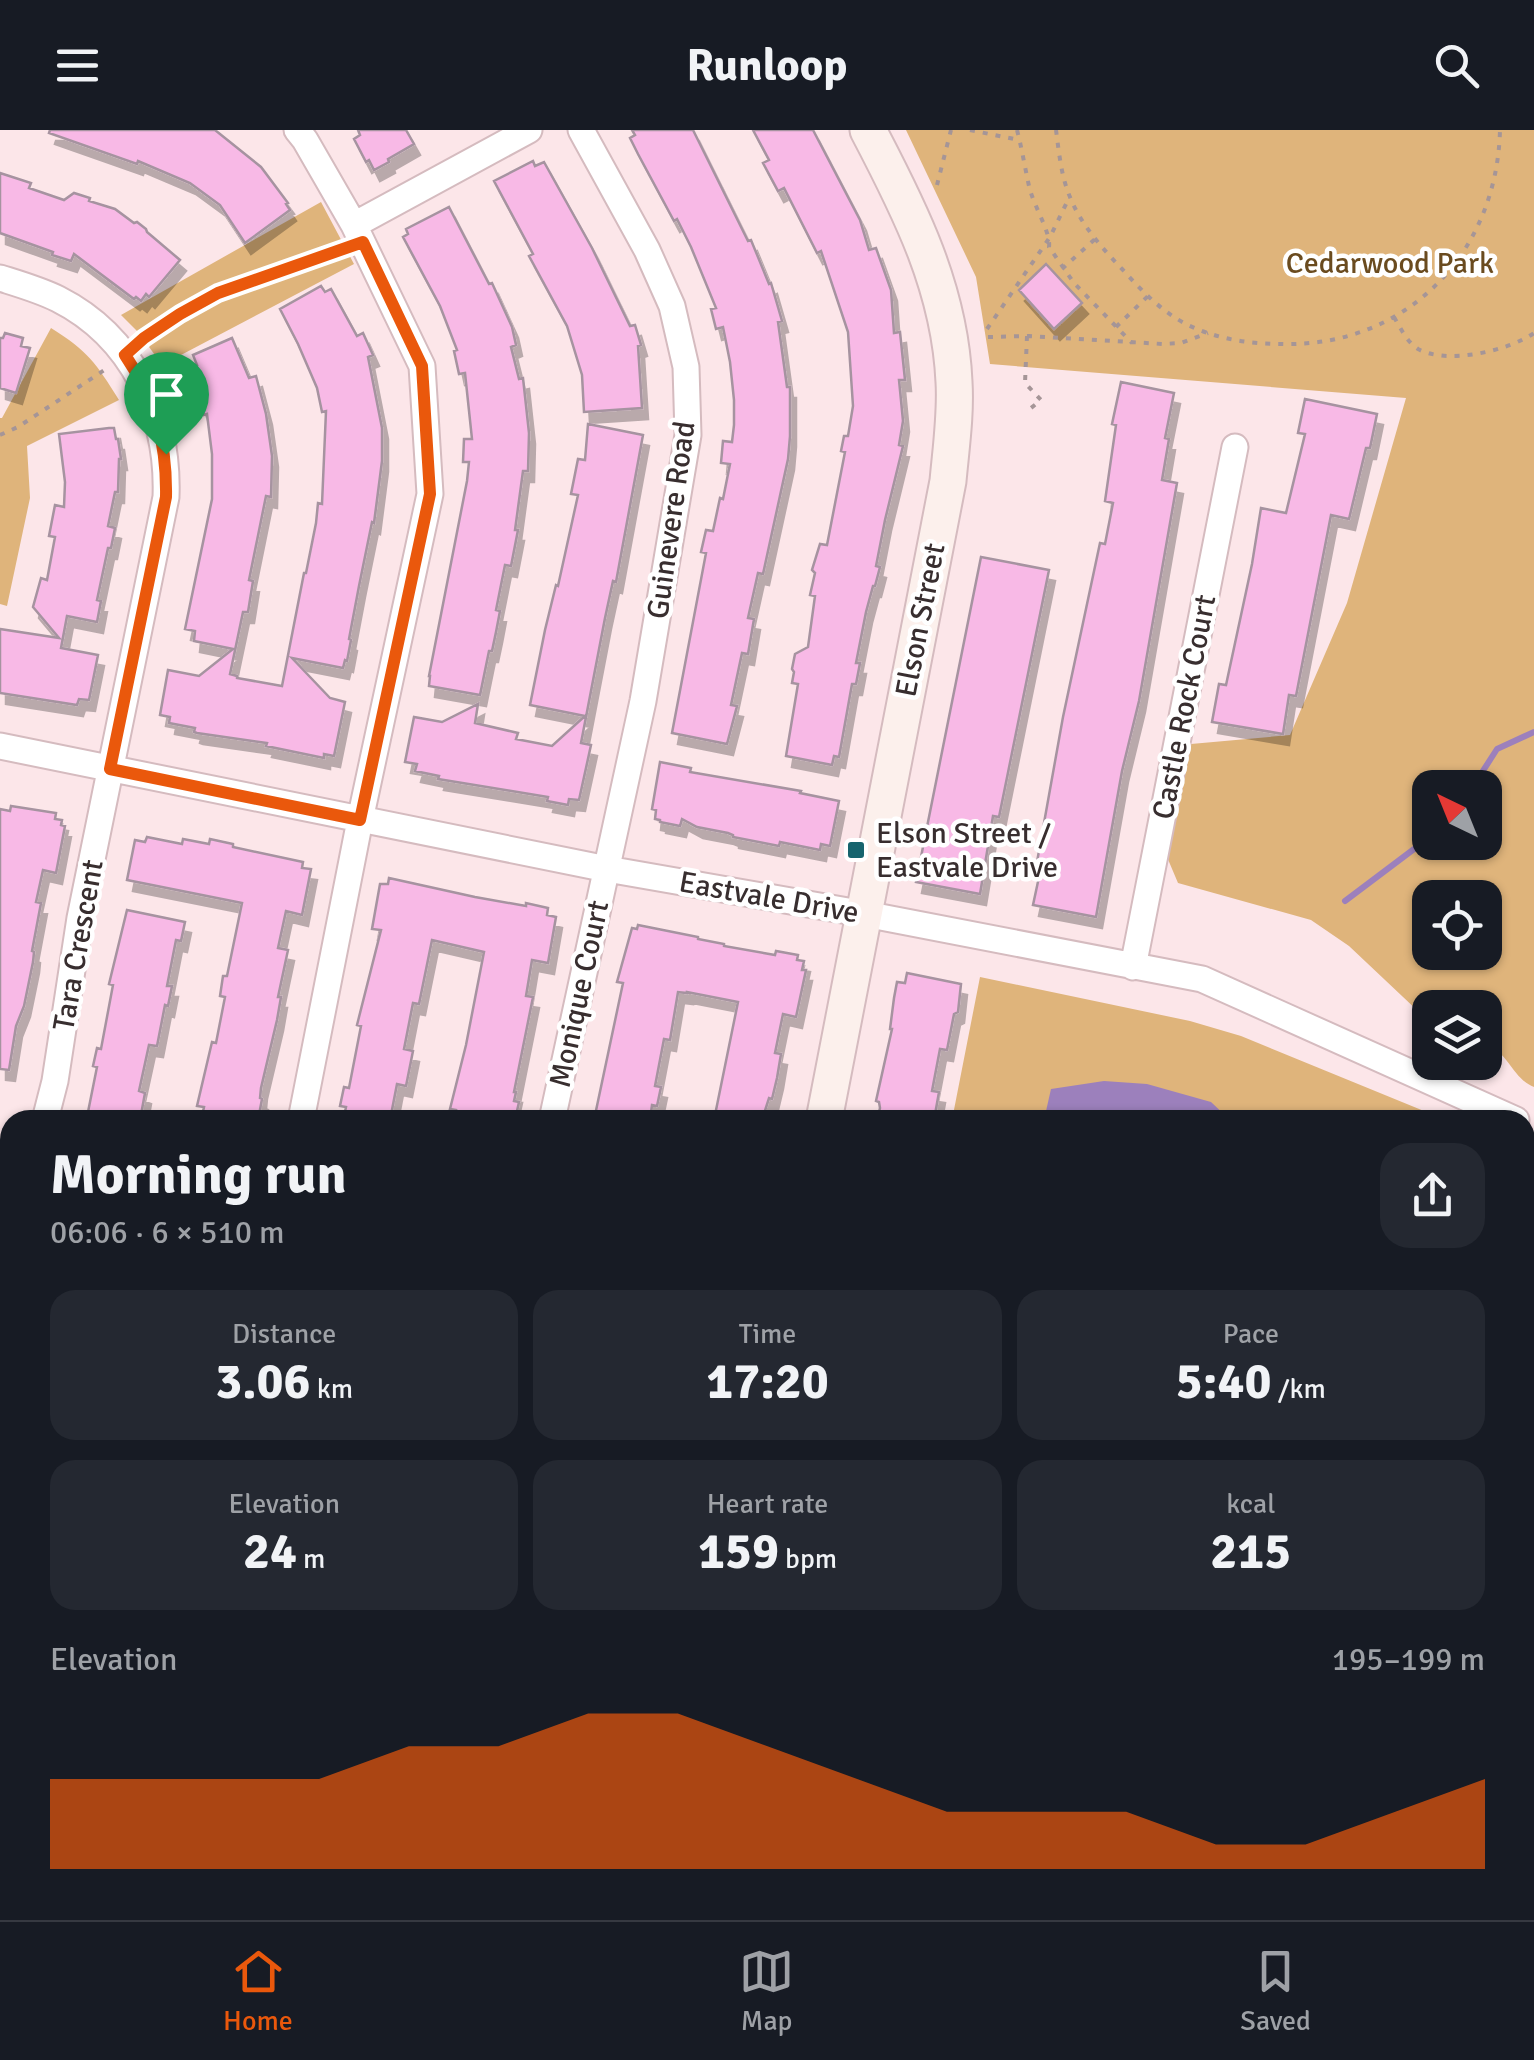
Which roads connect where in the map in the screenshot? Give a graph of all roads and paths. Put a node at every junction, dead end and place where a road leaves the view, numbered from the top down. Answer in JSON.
{"nodes":[{"id":1,"x":297,"y":130,"type":"edge"},
{"id":2,"x":529,"y":130,"type":"edge"},
{"id":3,"x":581,"y":130,"type":"edge"},
{"id":4,"x":868,"y":130,"type":"edge"},
{"id":5,"x":950,"y":130,"type":"edge"},
{"id":6,"x":970,"y":130,"type":"edge"},
{"id":7,"x":1018,"y":130,"type":"edge"},
{"id":8,"x":1056,"y":130,"type":"edge"},
{"id":9,"x":1500,"y":130,"type":"edge"},
{"id":10,"x":1020,"y":140,"type":"junction"},
{"id":11,"x":937,"y":185,"type":"dead end"},
{"id":12,"x":1070,"y":197,"type":"junction"},
{"id":13,"x":358,"y":234,"type":"junction"},
{"id":14,"x":1050,"y":237,"type":"junction"},
{"id":15,"x":1096,"y":239,"type":"junction"},
{"id":16,"x":1062,"y":269,"type":"junction"},
{"id":17,"x":0,"y":278,"type":"edge"},
{"id":18,"x":1148,"y":296,"type":"junction"},
{"id":19,"x":1394,"y":318,"type":"junction"},
{"id":20,"x":1116,"y":327,"type":"junction"},
{"id":21,"x":987,"y":329,"type":"dead end"},
{"id":22,"x":1208,"y":333,"type":"junction"},
{"id":23,"x":1534,"y":333,"type":"edge"},
{"id":24,"x":988,"y":336,"type":"dead end"},
{"id":25,"x":1027,"y":336,"type":"junction"},
{"id":26,"x":1132,"y":343,"type":"junction"},
{"id":27,"x":125,"y":355,"type":"junction"},
{"id":28,"x":1032,"y":408,"type":"dead end"},
{"id":29,"x":1,"y":436,"type":"edge"},
{"id":30,"x":1235,"y":446,"type":"dead end"},
{"id":31,"x":0,"y":746,"type":"edge"},
{"id":32,"x":110,"y":769,"type":"junction"},
{"id":33,"x":360,"y":820,"type":"junction"},
{"id":34,"x":607,"y":868,"type":"junction"},
{"id":35,"x":865,"y":914,"type":"junction"},
{"id":36,"x":1132,"y":966,"type":"junction"},
{"id":37,"x":47,"y":1110,"type":"edge"},
{"id":38,"x":303,"y":1110,"type":"edge"},
{"id":39,"x":554,"y":1110,"type":"edge"},
{"id":40,"x":826,"y":1110,"type":"edge"},
{"id":41,"x":1494,"y":1110,"type":"edge"}],
"edges":[{"from":1,"to":13,"type":"street"},
{"from":2,"to":13,"type":"street"},
{"from":3,"to":34,"type":"street","name":"Guinevere Road"},
{"from":4,"to":35,"type":"street","name":"Elson Street"},
{"from":5,"to":11,"type":"path"},
{"from":6,"to":10,"type":"path"},
{"from":7,"to":10,"type":"path"},
{"from":8,"to":12,"type":"path"},
{"from":9,"to":19,"type":"path"},
{"from":10,"to":14,"type":"path"},
{"from":12,"to":14,"type":"path"},
{"from":12,"to":15,"type":"path"},
{"from":13,"to":27,"type":"path"},
{"from":13,"to":33,"type":"street"},
{"from":14,"to":16,"type":"path"},
{"from":14,"to":21,"type":"path"},
{"from":15,"to":16,"type":"path"},
{"from":15,"to":18,"type":"path"},
{"from":16,"to":20,"type":"path"},
{"from":17,"to":27,"type":"street","name":"Tara Crescent"},
{"from":18,"to":20,"type":"path"},
{"from":18,"to":22,"type":"path"},
{"from":19,"to":22,"type":"path"},
{"from":19,"to":23,"type":"path"},
{"from":20,"to":26,"type":"path"},
{"from":22,"to":26,"type":"path"},
{"from":24,"to":25,"type":"path"},
{"from":25,"to":26,"type":"path"},
{"from":25,"to":28,"type":"path"},
{"from":27,"to":29,"type":"path"},
{"from":27,"to":32,"type":"street","name":"Tara Crescent"},
{"from":30,"to":36,"type":"street","name":"Castle Rock Court"},
{"from":31,"to":32,"type":"street","name":"Eastvale Drive"},
{"from":32,"to":33,"type":"street","name":"Eastvale Drive"},
{"from":32,"to":37,"type":"street","name":"Tara Crescent"},
{"from":33,"to":34,"type":"street","name":"Eastvale Drive"},
{"from":33,"to":38,"type":"street"},
{"from":34,"to":35,"type":"street","name":"Eastvale Drive"},
{"from":34,"to":39,"type":"street","name":"Monique Court"},
{"from":35,"to":36,"type":"street","name":"Eastvale Drive"},
{"from":35,"to":40,"type":"street","name":"Elson Street"},
{"from":36,"to":41,"type":"street","name":"Eastvale Drive"}]}
